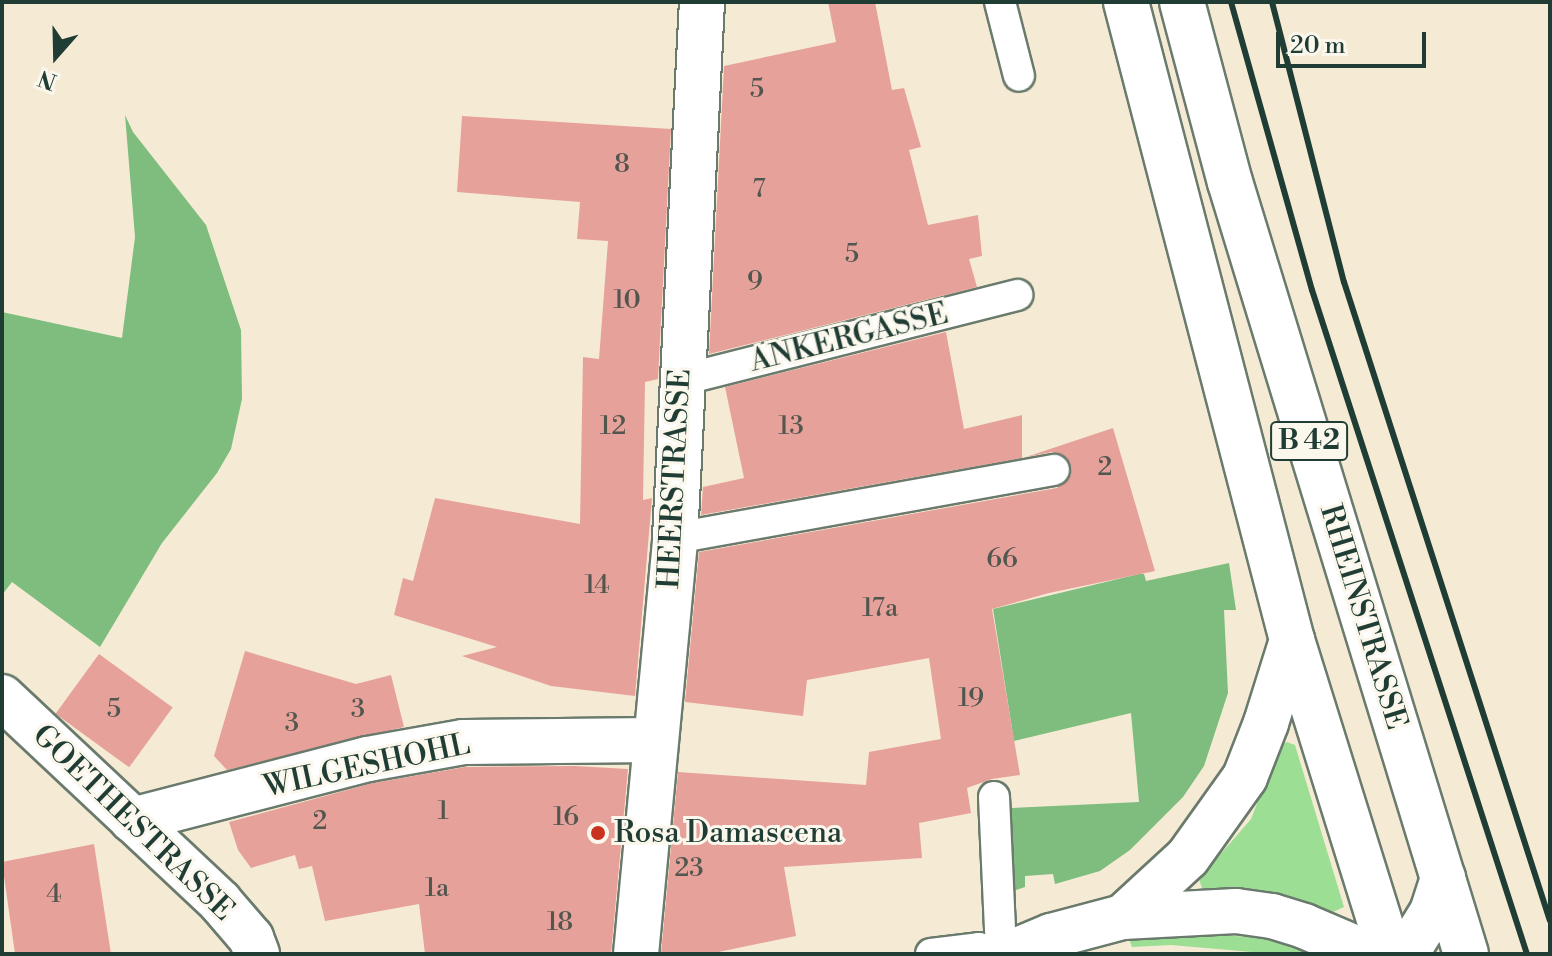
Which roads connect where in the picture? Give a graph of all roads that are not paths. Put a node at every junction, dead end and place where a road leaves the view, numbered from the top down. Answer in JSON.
{"nodes":[{"id":1,"x":702,"y":2,"type":"edge"},
{"id":2,"x":1000,"y":2,"type":"edge"},
{"id":3,"x":1126,"y":2,"type":"edge"},
{"id":4,"x":1182,"y":2,"type":"edge"},
{"id":5,"x":1019,"y":76,"type":"dead end"},
{"id":6,"x":1017,"y":295,"type":"dead end"},
{"id":7,"x":681,"y":380,"type":"junction"},
{"id":8,"x":1054,"y":470,"type":"dead end"},
{"id":9,"x":675,"y":538,"type":"junction"},
{"id":10,"x":1292,"y":640,"type":"junction"},
{"id":11,"x":2,"y":697,"type":"edge"},
{"id":12,"x":654,"y":740,"type":"junction"},
{"id":13,"x":994,"y":797,"type":"dead end"},
{"id":14,"x":132,"y":820,"type":"junction"},
{"id":15,"x":1443,"y":878,"type":"junction"},
{"id":16,"x":1123,"y":917,"type":"junction"},
{"id":17,"x":257,"y":954,"type":"edge"},
{"id":18,"x":636,"y":954,"type":"edge"},
{"id":19,"x":931,"y":954,"type":"edge"},
{"id":20,"x":998,"y":954,"type":"edge"},
{"id":21,"x":1008,"y":954,"type":"edge"},
{"id":22,"x":1370,"y":954,"type":"edge"},
{"id":23,"x":1390,"y":954,"type":"edge"},
{"id":24,"x":1406,"y":954,"type":"edge"},
{"id":25,"x":1466,"y":954,"type":"edge"}],
"edges":[{"from":1,"to":7,"type":"main road","name":"HEERSTRASSE"},
{"from":2,"to":5,"type":"lane"},
{"from":3,"to":10,"type":"main road","number":"B 42"},
{"from":4,"to":15,"type":"main road","name":"RHEINSTRASSE","number":"B 42"},
{"from":6,"to":7,"type":"lane","name":"ANKERGASSE"},
{"from":7,"to":9,"type":"main road","name":"HEERSTRASSE"},
{"from":8,"to":9,"type":"lane"},
{"from":9,"to":12,"type":"main road","name":"HEERSTRASSE"},
{"from":10,"to":16,"type":"main road"},
{"from":10,"to":23,"type":"main road","number":"B 42"},
{"from":11,"to":14,"type":"main road","name":"GOETHESTRASSE"},
{"from":12,"to":14,"type":"main road","name":"WILGESHOHL"},
{"from":12,"to":18,"type":"main road","name":"HEERSTRASSE"},
{"from":13,"to":20,"type":"lane"},
{"from":14,"to":17,"type":"main road","name":"GOETHESTRASSE"},
{"from":15,"to":24,"type":"main road"},
{"from":15,"to":25,"type":"main road","name":"RHEINSTRASSE","number":"B 42"},
{"from":16,"to":21,"type":"main road"},
{"from":16,"to":22,"type":"main road"},
{"from":19,"to":20,"type":"lane"}]}
